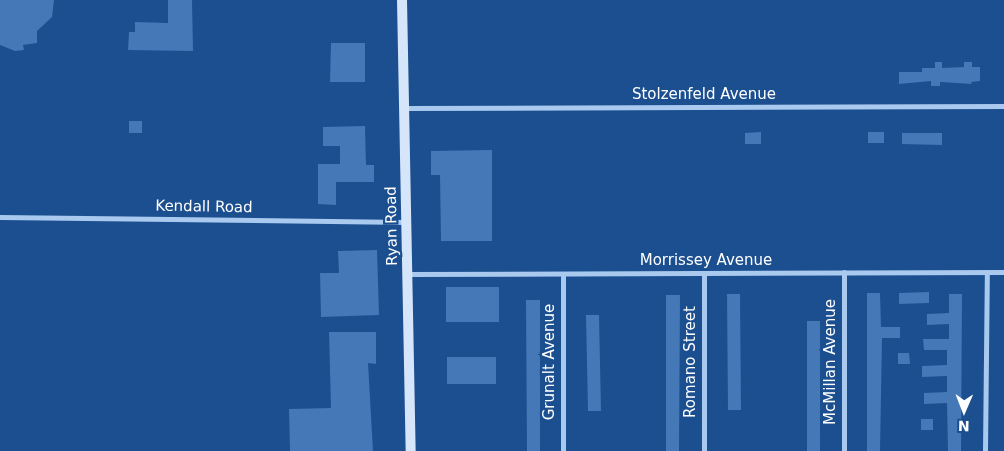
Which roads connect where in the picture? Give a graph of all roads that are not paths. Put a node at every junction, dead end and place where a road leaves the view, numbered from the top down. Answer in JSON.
{"nodes":[{"id":1,"x":402,"y":0,"type":"edge"},
{"id":2,"x":1004,"y":106,"type":"edge"},
{"id":3,"x":404,"y":108,"type":"junction"},
{"id":4,"x":0,"y":217,"type":"edge"},
{"id":5,"x":407,"y":222,"type":"junction"},
{"id":6,"x":844,"y":272,"type":"junction"},
{"id":7,"x":987,"y":272,"type":"junction"},
{"id":8,"x":1004,"y":272,"type":"edge"},
{"id":9,"x":704,"y":273,"type":"junction"},
{"id":10,"x":408,"y":274,"type":"junction"},
{"id":11,"x":563,"y":274,"type":"junction"},
{"id":12,"x":411,"y":451,"type":"edge"},
{"id":13,"x":563,"y":451,"type":"edge"},
{"id":14,"x":704,"y":451,"type":"edge"},
{"id":15,"x":844,"y":451,"type":"edge"},
{"id":16,"x":985,"y":451,"type":"edge"}],
"edges":[{"from":1,"to":3,"type":"main road","name":"Ryan Road"},
{"from":2,"to":3,"type":"street","name":"Stolzenfeld Avenue"},
{"from":3,"to":5,"type":"main road","name":"Ryan Road"},
{"from":4,"to":5,"type":"street","name":"Kendall Road"},
{"from":5,"to":10,"type":"main road","name":"Ryan Road"},
{"from":6,"to":7,"type":"street","name":"Morrissey Avenue"},
{"from":6,"to":9,"type":"street","name":"Morrissey Avenue"},
{"from":6,"to":15,"type":"street","name":"McMillan Avenue"},
{"from":7,"to":8,"type":"street","name":"Morrissey Avenue"},
{"from":7,"to":16,"type":"street"},
{"from":9,"to":11,"type":"street","name":"Morrissey Avenue"},
{"from":9,"to":14,"type":"street","name":"Romano Street"},
{"from":10,"to":11,"type":"street","name":"Morrissey Avenue"},
{"from":10,"to":12,"type":"main road","name":"Ryan Road"},
{"from":11,"to":13,"type":"street","name":"Grunalt Avenue"}]}
